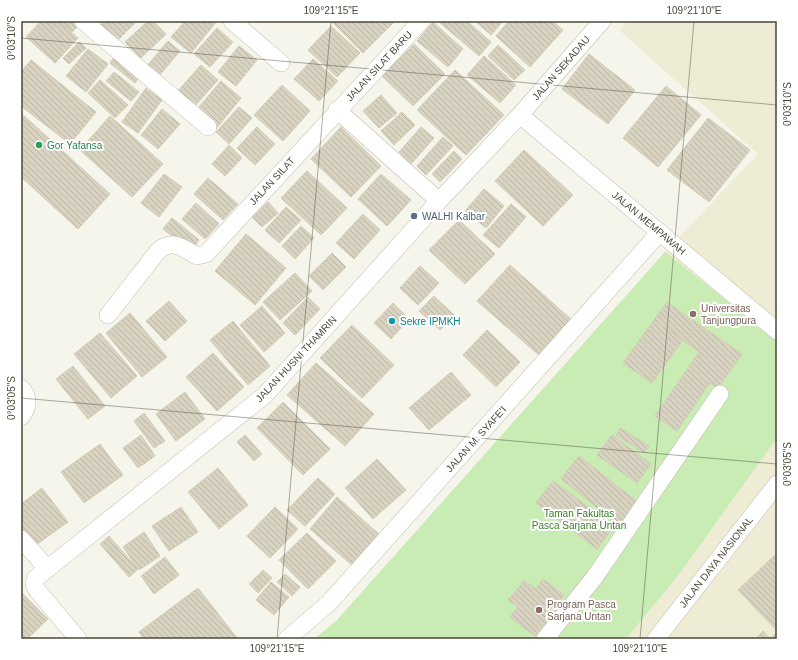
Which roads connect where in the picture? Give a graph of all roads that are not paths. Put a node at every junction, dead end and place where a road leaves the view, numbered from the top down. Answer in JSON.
{"nodes":[{"id":1,"x":83,"y":21,"type":"edge"},
{"id":2,"x":232,"y":21,"type":"edge"},
{"id":3,"x":421,"y":21,"type":"edge"},
{"id":4,"x":602,"y":21,"type":"edge"},
{"id":5,"x":281,"y":63,"type":"dead end"},
{"id":6,"x":337,"y":110,"type":"junction"},
{"id":7,"x":520,"y":115,"type":"junction"},
{"id":8,"x":208,"y":127,"type":"dead end"},
{"id":9,"x":439,"y":201,"type":"junction"},
{"id":10,"x":660,"y":232,"type":"junction"},
{"id":11,"x":108,"y":315,"type":"dead end"},
{"id":12,"x":775,"y":325,"type":"edge"},
{"id":13,"x":21,"y":388,"type":"edge"},
{"id":14,"x":720,"y":394,"type":"dead end"},
{"id":15,"x":21,"y":417,"type":"edge"},
{"id":16,"x":777,"y":484,"type":"edge"},
{"id":17,"x":21,"y":540,"type":"edge"},
{"id":18,"x":47,"y":568,"type":"junction"},
{"id":19,"x":78,"y":639,"type":"edge"},
{"id":20,"x":287,"y":639,"type":"edge"},
{"id":21,"x":545,"y":639,"type":"edge"},
{"id":22,"x":656,"y":639,"type":"edge"}],
"edges":[{"from":1,"to":8,"type":"street"},
{"from":2,"to":5,"type":"street"},
{"from":3,"to":6,"type":"street","name":"JALAN SILAT BARU"},
{"from":4,"to":7,"type":"street","name":"JALAN SEKADAU"},
{"from":6,"to":9,"type":"street"},
{"from":6,"to":11,"type":"street","name":"JALAN SILAT"},
{"from":7,"to":9,"type":"street","name":"JALAN HUSNI THAMRIN"},
{"from":7,"to":10,"type":"street","name":"JALAN MEMPAWAH"},
{"from":9,"to":18,"type":"street","name":"JALAN HUSNI THAMRIN"},
{"from":10,"to":12,"type":"street","name":"JALAN MEMPAWAH"},
{"from":10,"to":20,"type":"street","name":"JALAN M. SYAFE'I"},
{"from":13,"to":15,"type":"street"},
{"from":14,"to":21,"type":"street"},
{"from":16,"to":22,"type":"street","name":"JALAN DAYA NASIONAL"},
{"from":17,"to":18,"type":"street"},
{"from":18,"to":19,"type":"street","name":"JALAN HUSNI THAMRIN"}]}
